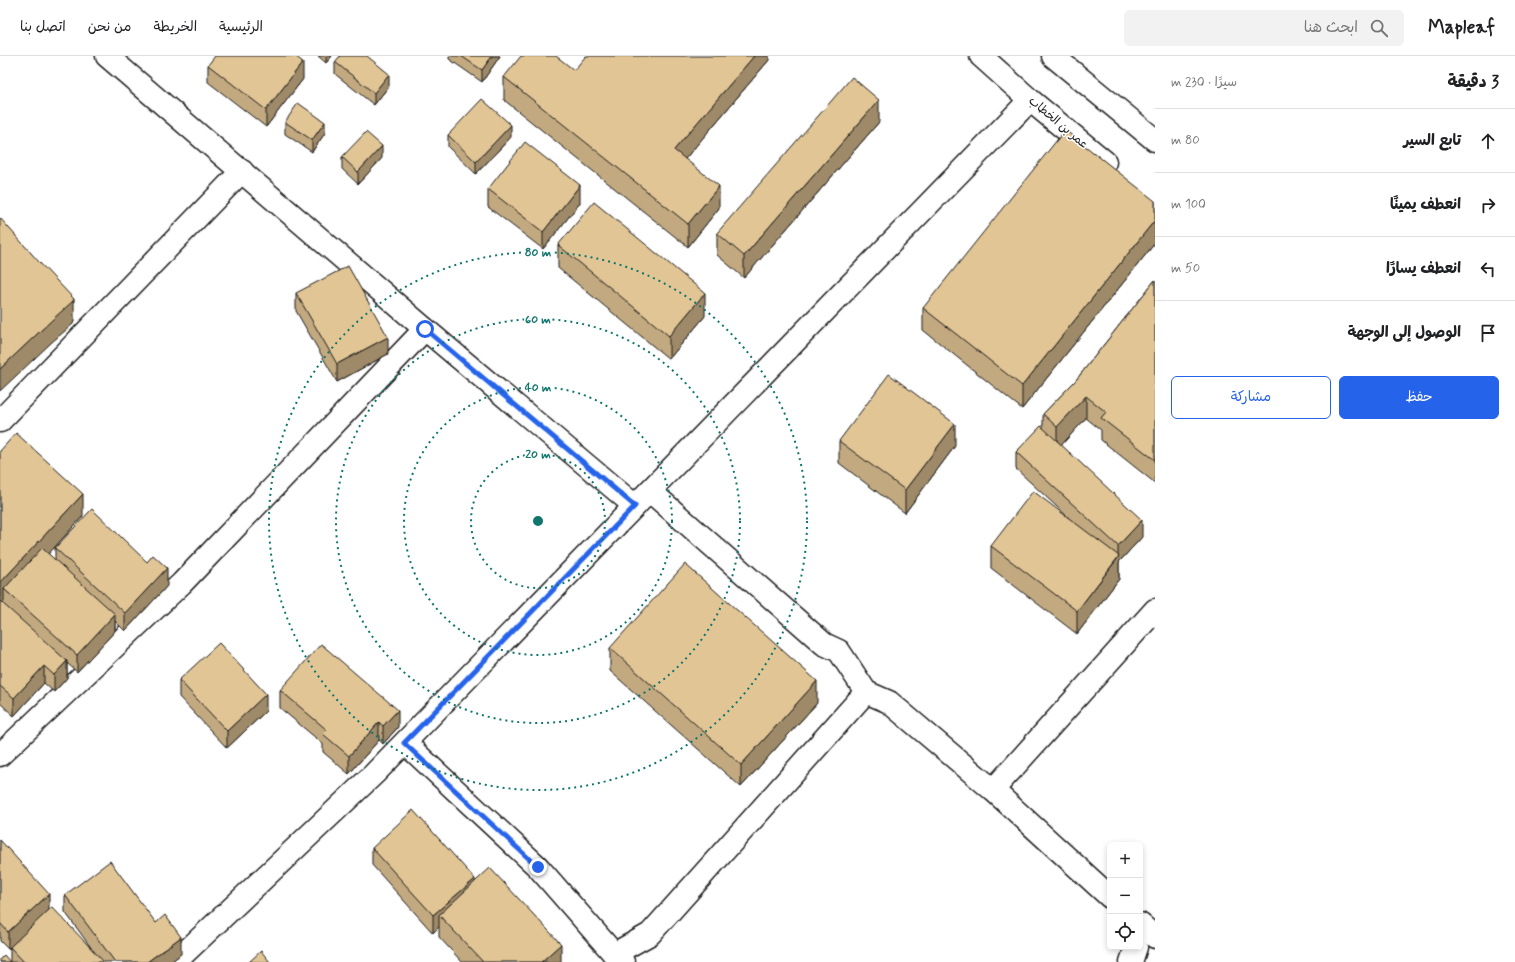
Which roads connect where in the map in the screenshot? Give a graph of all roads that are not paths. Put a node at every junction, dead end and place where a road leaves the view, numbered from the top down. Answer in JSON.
{"nodes":[{"id":1,"x":107,"y":56,"type":"edge"},
{"id":2,"x":981,"y":56,"type":"edge"},
{"id":3,"x":1059,"y":58,"type":"edge"},
{"id":4,"x":1030,"y":100,"type":"junction"},
{"id":5,"x":1155,"y":140,"type":"edge"},
{"id":6,"x":242,"y":171,"type":"junction"},
{"id":7,"x":1119,"y":174,"type":"edge"},
{"id":8,"x":425,"y":329,"type":"junction"},
{"id":9,"x":0,"y":421,"type":"edge"},
{"id":10,"x":650,"y":491,"type":"junction"},
{"id":11,"x":635,"y":506,"type":"junction"},
{"id":12,"x":1155,"y":610,"type":"edge"},
{"id":13,"x":866,"y":692,"type":"junction"},
{"id":14,"x":404,"y":743,"type":"junction"},
{"id":15,"x":0,"y":756,"type":"edge"},
{"id":16,"x":993,"y":790,"type":"junction"},
{"id":17,"x":1107,"y":894,"type":"edge"},
{"id":18,"x":1136,"y":950,"type":"edge"},
{"id":19,"x":618,"y":958,"type":"edge"},
{"id":20,"x":175,"y":962,"type":"edge"},
{"id":21,"x":1131,"y":962,"type":"edge"}],
"edges":[{"from":1,"to":6,"type":"street"},
{"from":2,"to":4,"type":"street","name":"عمر بن الخطاب"},
{"from":3,"to":5,"type":"street"},
{"from":4,"to":7,"type":"street","name":"عمر بن الخطاب"},
{"from":4,"to":10,"type":"street"},
{"from":6,"to":8,"type":"street"},
{"from":6,"to":9,"type":"street"},
{"from":8,"to":11,"type":"street"},
{"from":8,"to":15,"type":"street"},
{"from":10,"to":11,"type":"street"},
{"from":10,"to":13,"type":"street"},
{"from":11,"to":14,"type":"street"},
{"from":12,"to":16,"type":"street"},
{"from":13,"to":16,"type":"street"},
{"from":13,"to":19,"type":"street"},
{"from":14,"to":19,"type":"street"},
{"from":14,"to":20,"type":"street"},
{"from":16,"to":17,"type":"street"},
{"from":18,"to":21,"type":"street"}]}
